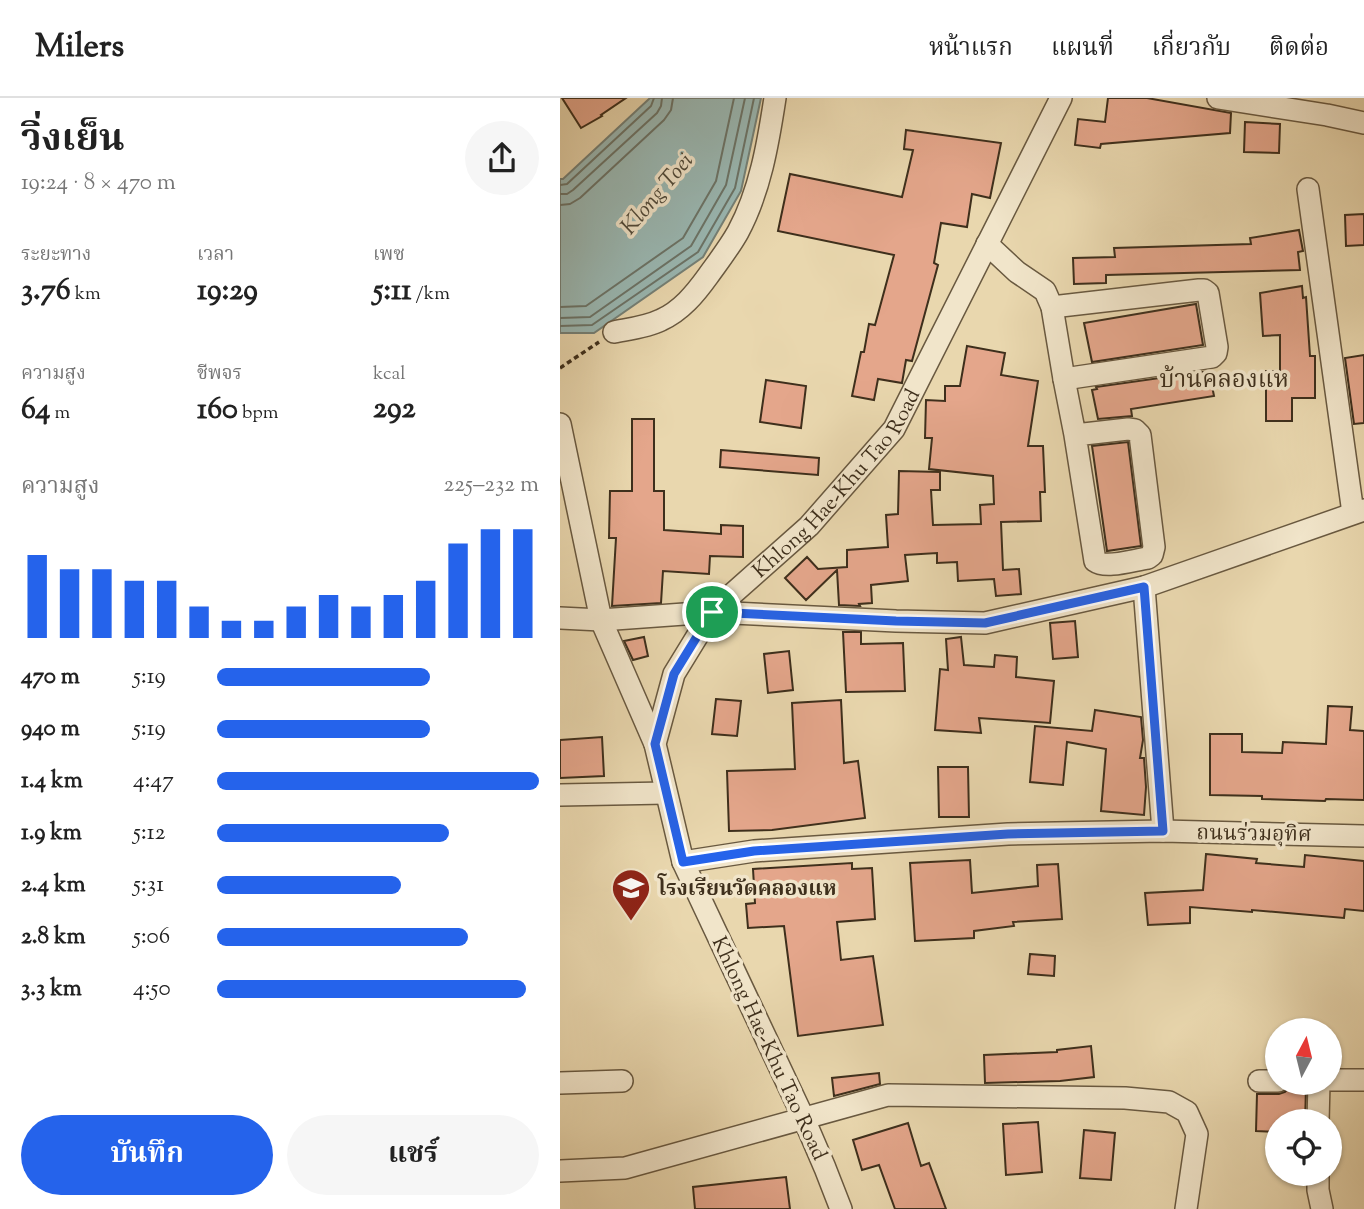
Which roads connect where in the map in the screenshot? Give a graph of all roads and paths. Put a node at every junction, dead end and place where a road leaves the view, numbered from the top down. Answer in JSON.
{"nodes":[{"id":1,"x":775,"y":98,"type":"edge"},
{"id":2,"x":1061,"y":98,"type":"edge"},
{"id":3,"x":1217,"y":98,"type":"edge"},
{"id":4,"x":1364,"y":123,"type":"edge"},
{"id":5,"x":1308,"y":189,"type":"dead end"},
{"id":6,"x":987,"y":244,"type":"junction"},
{"id":7,"x":1052,"y":307,"type":"junction"},
{"id":8,"x":614,"y":332,"type":"joint"},
{"id":9,"x":560,"y":368,"type":"edge"},
{"id":10,"x":1064,"y":379,"type":"junction"},
{"id":11,"x":560,"y":424,"type":"edge"},
{"id":12,"x":1075,"y":435,"type":"junction"},
{"id":13,"x":1359,"y":512,"type":"edge"},
{"id":14,"x":1144,"y":587,"type":"junction"},
{"id":15,"x":712,"y":612,"type":"junction"},
{"id":16,"x":560,"y":618,"type":"edge"},
{"id":17,"x":601,"y":620,"type":"junction"},
{"id":18,"x":655,"y":744,"type":"junction"},
{"id":19,"x":666,"y":793,"type":"junction"},
{"id":20,"x":560,"y":795,"type":"edge"},
{"id":21,"x":1163,"y":831,"type":"junction"},
{"id":22,"x":1364,"y":836,"type":"edge"},
{"id":23,"x":683,"y":862,"type":"junction"},
{"id":24,"x":1342,"y":1080,"type":"edge"},
{"id":25,"x":1364,"y":1080,"type":"edge"},
{"id":26,"x":622,"y":1082,"type":"dead end"},
{"id":27,"x":560,"y":1083,"type":"edge"},
{"id":28,"x":804,"y":1119,"type":"junction"},
{"id":29,"x":560,"y":1171,"type":"edge"},
{"id":30,"x":1318,"y":1186,"type":"edge"},
{"id":31,"x":841,"y":1209,"type":"edge"},
{"id":32,"x":1186,"y":1209,"type":"edge"},
{"id":33,"x":1322,"y":1209,"type":"edge"}],
"edges":[{"from":1,"to":8,"type":"street"},
{"from":2,"to":6,"type":"street","name":"Khlong Hae-Khu Tao Road"},
{"from":3,"to":4,"type":"street"},
{"from":5,"to":13,"type":"street"},
{"from":6,"to":7,"type":"street"},
{"from":6,"to":15,"type":"street","name":"Khlong Hae-Khu Tao Road"},
{"from":7,"to":10,"type":"street"},
{"from":7,"to":10,"type":"street"},
{"from":8,"to":9,"type":"path"},
{"from":10,"to":12,"type":"street"},
{"from":11,"to":17,"type":"street"},
{"from":12,"to":12,"type":"street"},
{"from":13,"to":14,"type":"street"},
{"from":14,"to":15,"type":"street"},
{"from":14,"to":21,"type":"street"},
{"from":15,"to":17,"type":"street"},
{"from":15,"to":18,"type":"street","name":"Khlong Hae-Khu Tao Road"},
{"from":16,"to":17,"type":"street"},
{"from":17,"to":18,"type":"street"},
{"from":18,"to":19,"type":"street","name":"Khlong Hae-Khu Tao Road"},
{"from":19,"to":20,"type":"street"},
{"from":19,"to":23,"type":"street","name":"Khlong Hae-Khu Tao Road"},
{"from":21,"to":22,"type":"street","name":"ถนนร่วมอุทิศ"},
{"from":21,"to":23,"type":"street","name":"ถนนร่วมอุทิศ"},
{"from":23,"to":28,"type":"street","name":"Khlong Hae-Khu Tao Road"},
{"from":24,"to":25,"type":"street"},
{"from":26,"to":27,"type":"street"},
{"from":28,"to":29,"type":"street"},
{"from":28,"to":31,"type":"street","name":"Khlong Hae-Khu Tao Road"},
{"from":28,"to":32,"type":"street"},
{"from":30,"to":33,"type":"street"}]}
